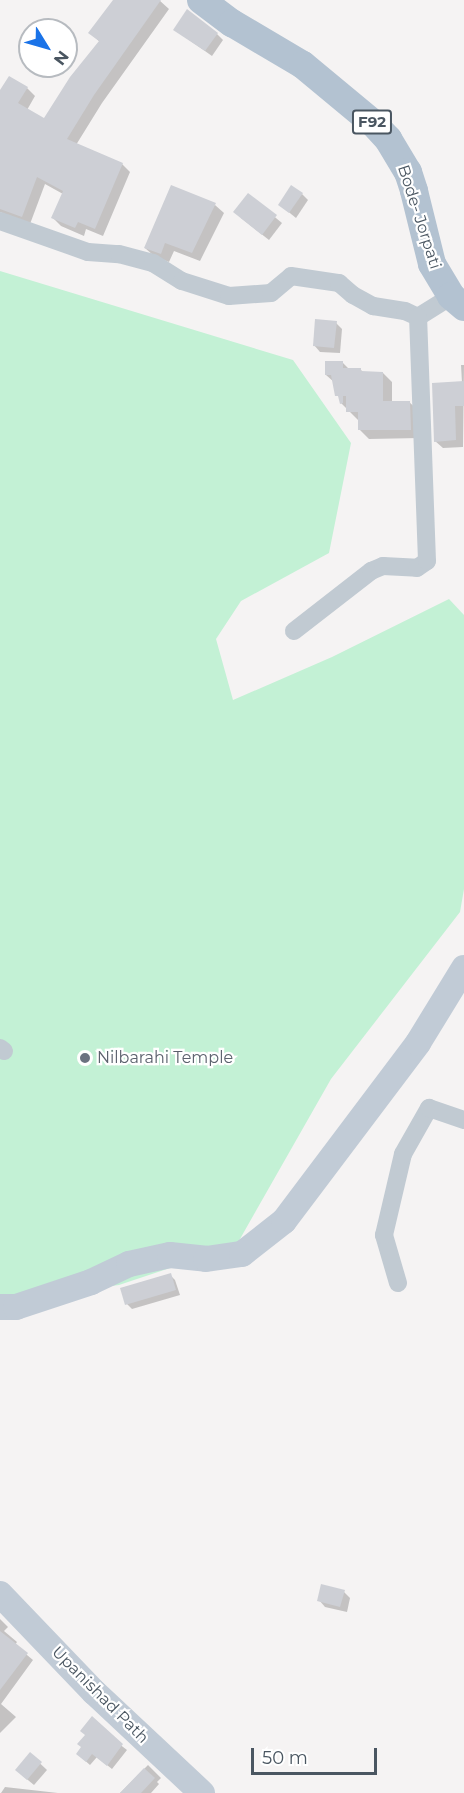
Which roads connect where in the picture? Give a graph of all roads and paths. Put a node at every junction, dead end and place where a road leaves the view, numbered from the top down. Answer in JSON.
{"nodes":[{"id":1,"x":201,"y":0,"type":"edge"},
{"id":2,"x":0,"y":221,"type":"edge"},
{"id":3,"x":457,"y":301,"type":"edge"},
{"id":4,"x":418,"y":317,"type":"junction"},
{"id":5,"x":294,"y":631,"type":"dead end"},
{"id":6,"x":464,"y":968,"type":"edge"},
{"id":7,"x":464,"y":1120,"type":"edge"},
{"id":8,"x":398,"y":1283,"type":"dead end"},
{"id":9,"x":0,"y":1307,"type":"edge"},
{"id":10,"x":0,"y":1594,"type":"edge"},
{"id":11,"x":202,"y":1793,"type":"edge"}],
"edges":[{"from":1,"to":3,"type":"main road","name":"Bode- Jorpati","number":"F92"},
{"from":2,"to":4,"type":"street"},
{"from":3,"to":4,"type":"street"},
{"from":4,"to":5,"type":"street"},
{"from":6,"to":9,"type":"main road"},
{"from":7,"to":8,"type":"street"},
{"from":10,"to":11,"type":"main road","name":"Upanishad Path"}]}
